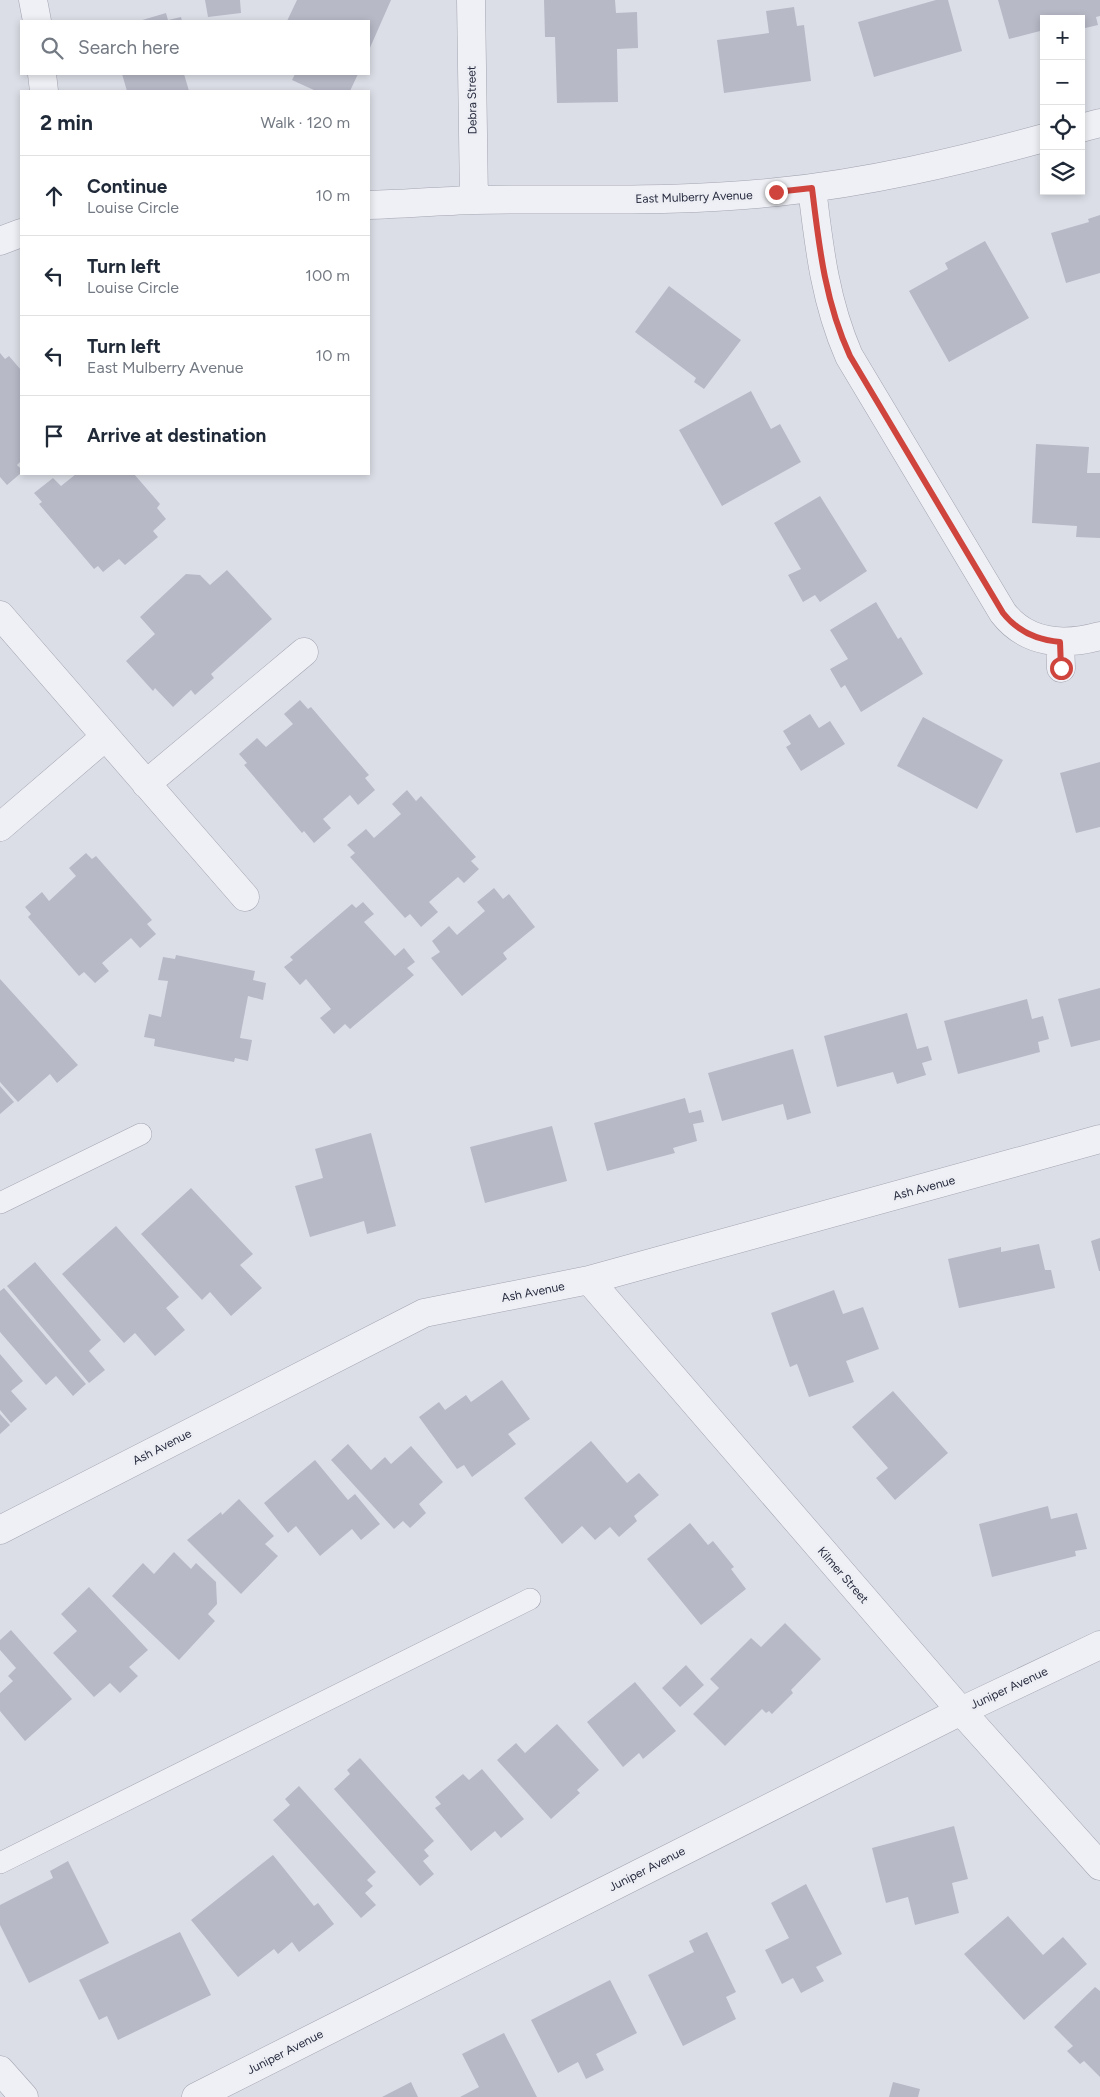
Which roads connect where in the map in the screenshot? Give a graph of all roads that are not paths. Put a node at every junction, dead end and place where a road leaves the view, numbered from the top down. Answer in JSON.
{"nodes":[{"id":1,"x":33,"y":0,"type":"edge"},
{"id":2,"x":471,"y":0,"type":"edge"},
{"id":3,"x":37,"y":20,"type":"edge"},
{"id":4,"x":42,"y":75,"type":"edge"},
{"id":5,"x":44,"y":90,"type":"edge"},
{"id":6,"x":1100,"y":123,"type":"edge"},
{"id":7,"x":1085,"y":127,"type":"edge"},
{"id":8,"x":1040,"y":139,"type":"edge"},
{"id":9,"x":812,"y":188,"type":"junction"},
{"id":10,"x":474,"y":200,"type":"junction"},
{"id":11,"x":370,"y":205,"type":"edge"},
{"id":12,"x":20,"y":233,"type":"edge"},
{"id":13,"x":0,"y":240,"type":"edge"},
{"id":14,"x":0,"y":615,"type":"edge"},
{"id":15,"x":1100,"y":636,"type":"edge"},
{"id":16,"x":304,"y":652,"type":"dead end"},
{"id":17,"x":105,"y":737,"type":"junction"},
{"id":18,"x":146,"y":784,"type":"junction"},
{"id":19,"x":0,"y":827,"type":"edge"},
{"id":20,"x":245,"y":897,"type":"dead end"},
{"id":21,"x":141,"y":1134,"type":"dead end"},
{"id":22,"x":1100,"y":1139,"type":"edge"},
{"id":23,"x":0,"y":1203,"type":"edge"},
{"id":24,"x":589,"y":1280,"type":"junction"},
{"id":25,"x":0,"y":1530,"type":"edge"},
{"id":26,"x":530,"y":1599,"type":"dead end"},
{"id":27,"x":1100,"y":1645,"type":"edge"},
{"id":28,"x":960,"y":1711,"type":"junction"},
{"id":29,"x":0,"y":1863,"type":"edge"},
{"id":30,"x":1100,"y":1866,"type":"edge"},
{"id":31,"x":0,"y":2070,"type":"edge"},
{"id":32,"x":24,"y":2097,"type":"edge"},
{"id":33,"x":196,"y":2097,"type":"edge"}],
"edges":[{"from":1,"to":3,"type":"street"},
{"from":2,"to":10,"type":"street","name":"Debra Street"},
{"from":4,"to":5,"type":"street"},
{"from":6,"to":7,"type":"street"},
{"from":8,"to":9,"type":"street","name":"East Mulberry Avenue"},
{"from":9,"to":10,"type":"street","name":"East Mulberry Avenue"},
{"from":9,"to":15,"type":"street"},
{"from":10,"to":11,"type":"street","name":"East Mulberry Avenue"},
{"from":12,"to":13,"type":"street"},
{"from":14,"to":17,"type":"street"},
{"from":16,"to":18,"type":"street"},
{"from":17,"to":18,"type":"street"},
{"from":17,"to":19,"type":"street"},
{"from":18,"to":20,"type":"street"},
{"from":21,"to":23,"type":"lane"},
{"from":22,"to":24,"type":"street","name":"Ash Avenue"},
{"from":24,"to":25,"type":"street","name":"Ash Avenue"},
{"from":24,"to":28,"type":"street","name":"Kilmer Street"},
{"from":26,"to":29,"type":"lane"},
{"from":27,"to":28,"type":"street","name":"Juniper Avenue"},
{"from":28,"to":30,"type":"street","name":"Kilmer Street"},
{"from":28,"to":33,"type":"street","name":"Juniper Avenue"},
{"from":31,"to":32,"type":"street"}]}
